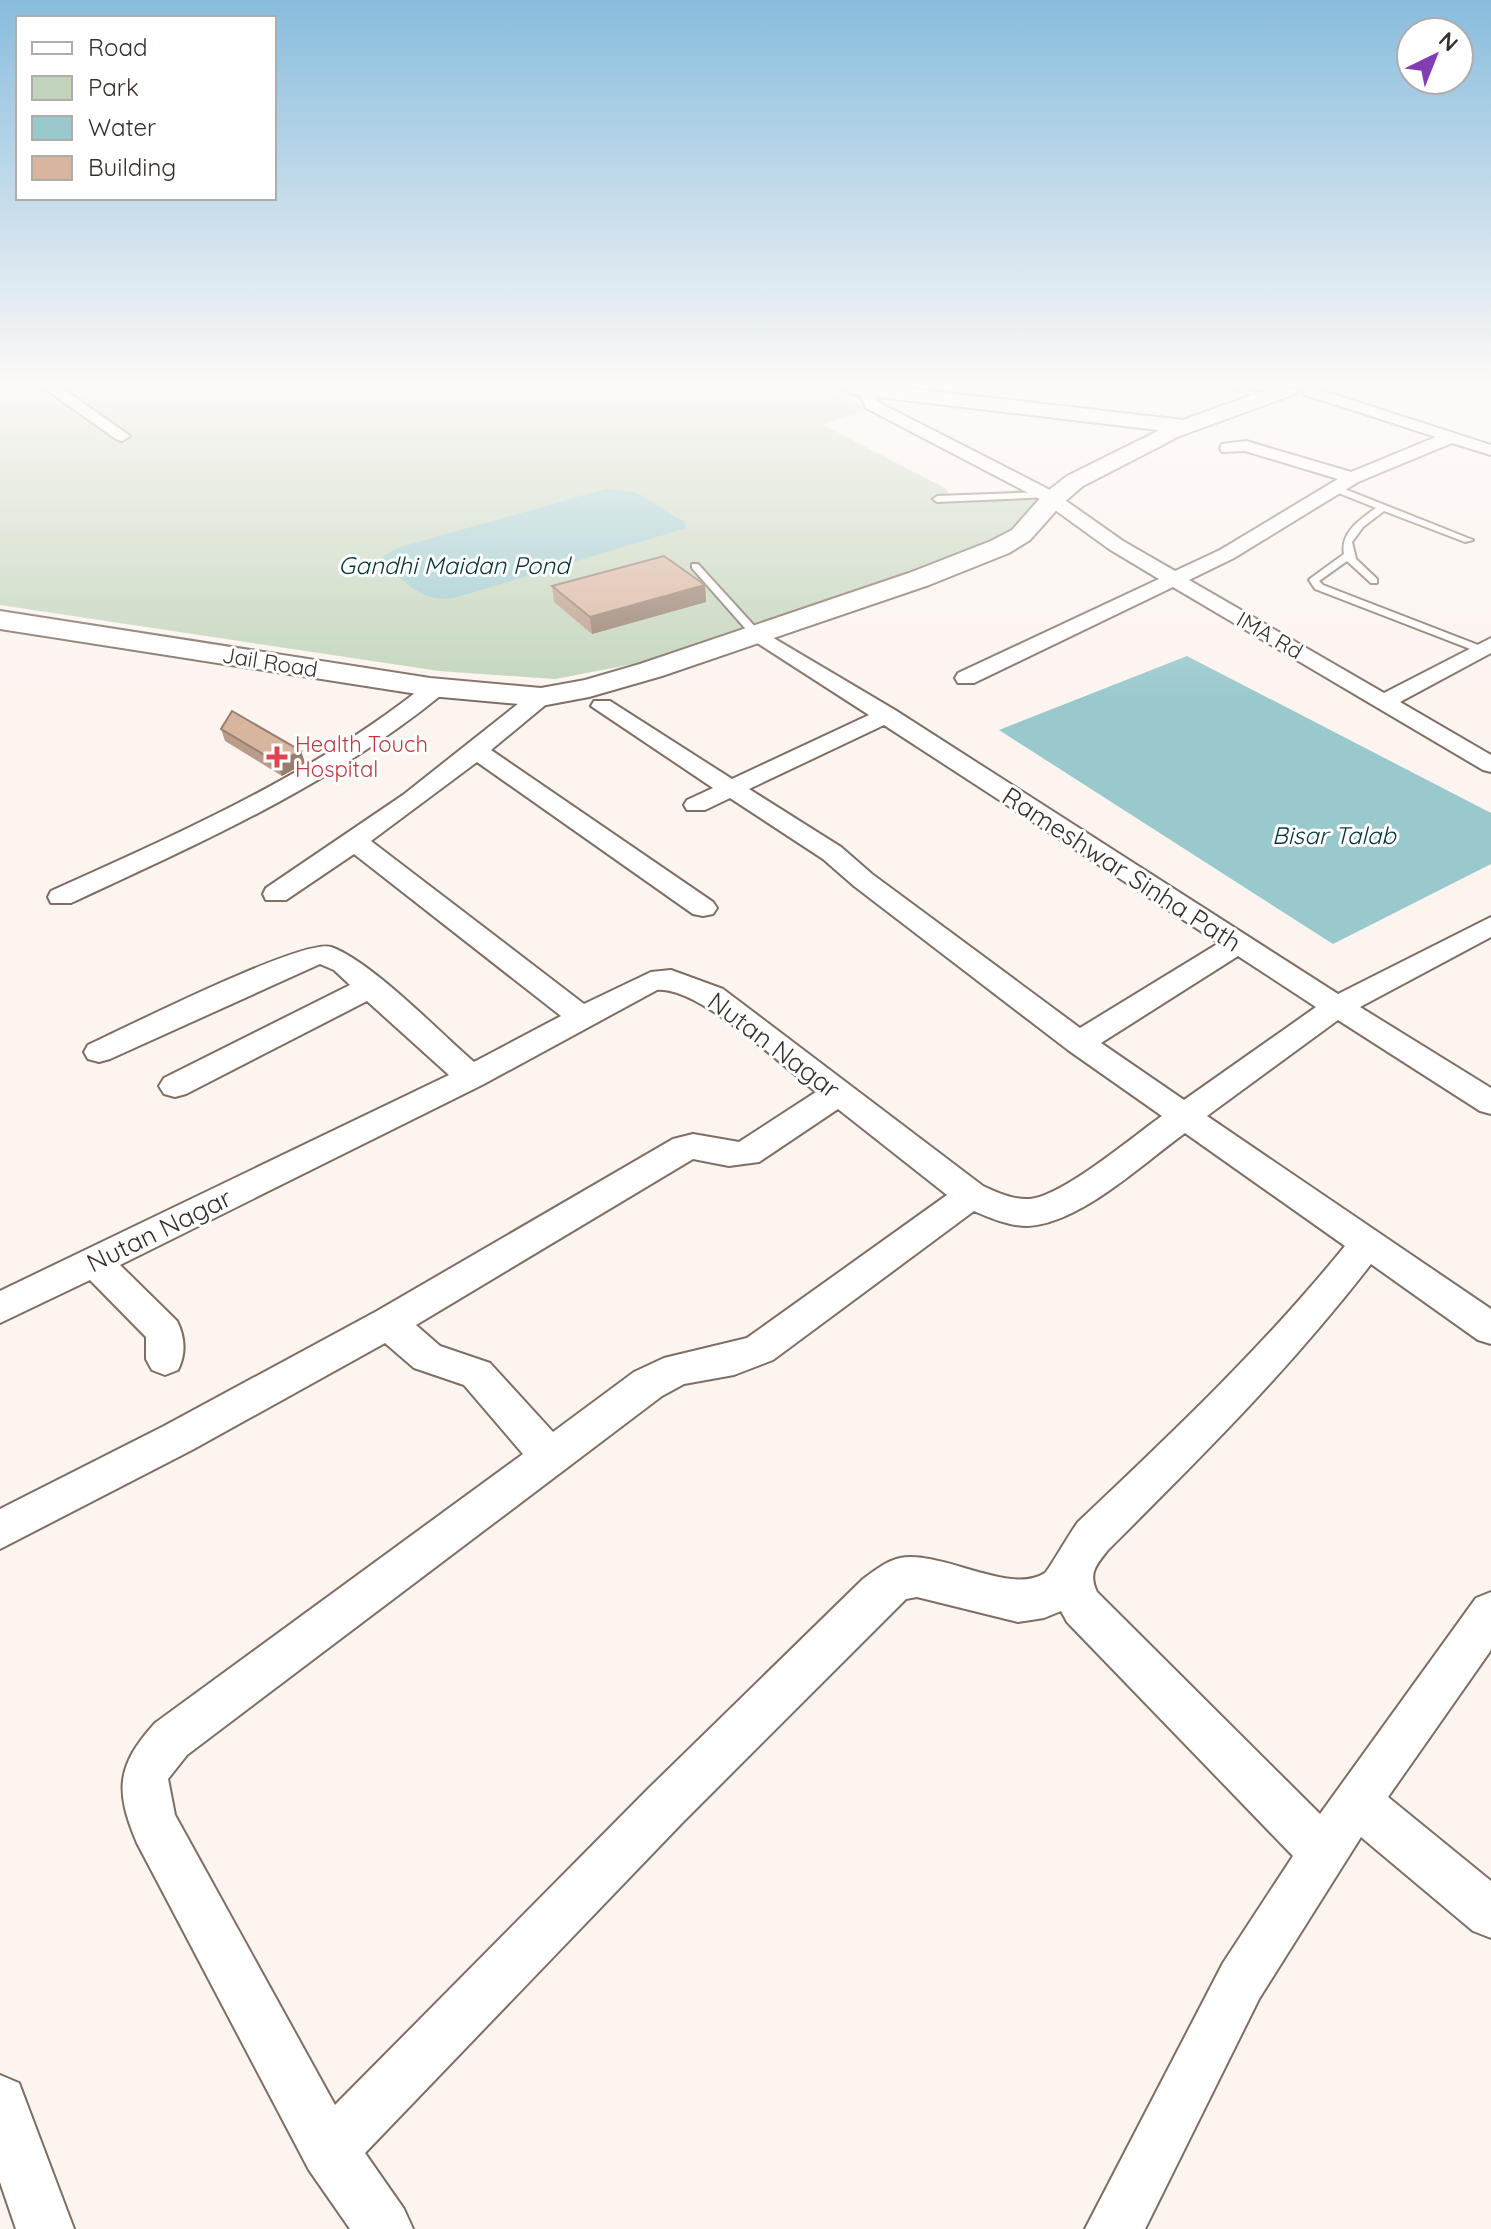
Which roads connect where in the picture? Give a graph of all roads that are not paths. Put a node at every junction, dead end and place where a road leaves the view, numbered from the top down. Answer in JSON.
{"nodes":[{"id":1,"x":1040,"y":492,"type":"edge"},
{"id":2,"x":1058,"y":492,"type":"edge"},
{"id":3,"x":1327,"y":492,"type":"edge"},
{"id":4,"x":1344,"y":492,"type":"edge"},
{"id":5,"x":1050,"y":497,"type":"junction"},
{"id":6,"x":937,"y":499,"type":"dead end"},
{"id":7,"x":1383,"y":507,"type":"junction"},
{"id":8,"x":1468,"y":540,"type":"dead end"},
{"id":9,"x":1347,"y":556,"type":"junction"},
{"id":10,"x":695,"y":566,"type":"dead end"},
{"id":11,"x":1172,"y":578,"type":"junction"},
{"id":12,"x":1374,"y":581,"type":"dead end"},
{"id":13,"x":0,"y":620,"type":"edge"},
{"id":14,"x":755,"y":633,"type":"junction"},
{"id":15,"x":1486,"y":647,"type":"edge"},
{"id":16,"x":966,"y":678,"type":"dead end"},
{"id":17,"x":437,"y":687,"type":"junction"},
{"id":18,"x":541,"y":697,"type":"junction"},
{"id":19,"x":1385,"y":701,"type":"junction"},
{"id":20,"x":602,"y":706,"type":"dead end"},
{"id":21,"x":887,"y":715,"type":"junction"},
{"id":22,"x":478,"y":752,"type":"junction"},
{"id":23,"x":1491,"y":765,"type":"edge"},
{"id":24,"x":731,"y":789,"type":"junction"},
{"id":25,"x":696,"y":805,"type":"dead end"},
{"id":26,"x":355,"y":842,"type":"junction"},
{"id":27,"x":276,"y":894,"type":"dead end"},
{"id":28,"x":61,"y":897,"type":"dead end"},
{"id":29,"x":703,"y":908,"type":"dead end"},
{"id":30,"x":1491,"y":926,"type":"edge"},
{"id":31,"x":1465,"y":940,"type":"junction"},
{"id":32,"x":1237,"y":944,"type":"junction"},
{"id":33,"x":1491,"y":956,"type":"edge"},
{"id":34,"x":370,"y":987,"type":"junction"},
{"id":35,"x":1336,"y":1007,"type":"junction"},
{"id":36,"x":582,"y":1018,"type":"junction"},
{"id":37,"x":1079,"y":1043,"type":"junction"},
{"id":38,"x":99,"y":1052,"type":"dead end"},
{"id":39,"x":471,"y":1077,"type":"junction"},
{"id":40,"x":175,"y":1086,"type":"dead end"},
{"id":41,"x":838,"y":1093,"type":"junction"},
{"id":42,"x":1491,"y":1103,"type":"edge"},
{"id":43,"x":1182,"y":1117,"type":"junction"},
{"id":44,"x":971,"y":1195,"type":"junction"},
{"id":45,"x":1366,"y":1244,"type":"junction"},
{"id":46,"x":95,"y":1262,"type":"junction"},
{"id":47,"x":0,"y":1308,"type":"edge"},
{"id":48,"x":390,"y":1322,"type":"junction"},
{"id":49,"x":1491,"y":1329,"type":"edge"},
{"id":50,"x":165,"y":1359,"type":"dead end"},
{"id":51,"x":550,"y":1457,"type":"junction"},
{"id":52,"x":0,"y":1530,"type":"edge"},
{"id":53,"x":1069,"y":1583,"type":"junction"},
{"id":54,"x":1491,"y":1613,"type":"edge"},
{"id":55,"x":1356,"y":1802,"type":"junction"},
{"id":56,"x":1323,"y":1852,"type":"junction"},
{"id":57,"x":1491,"y":1913,"type":"edge"},
{"id":58,"x":0,"y":2102,"type":"edge"},
{"id":59,"x":329,"y":2150,"type":"junction"},
{"id":60,"x":45,"y":2229,"type":"edge"},
{"id":61,"x":384,"y":2229,"type":"edge"},
{"id":62,"x":1114,"y":2229,"type":"edge"}],
"edges":[{"from":1,"to":5,"type":"street","name":"IMA Rd"},
{"from":2,"to":5,"type":"main road","name":"Jail Road"},
{"from":3,"to":11,"type":"street"},
{"from":4,"to":7,"type":"lane"},
{"from":5,"to":6,"type":"lane"},
{"from":5,"to":11,"type":"street","name":"IMA Rd"},
{"from":5,"to":14,"type":"main road","name":"Jail Road"},
{"from":7,"to":8,"type":"lane"},
{"from":7,"to":9,"type":"lane"},
{"from":9,"to":12,"type":"lane"},
{"from":9,"to":15,"type":"lane"},
{"from":10,"to":14,"type":"lane"},
{"from":11,"to":16,"type":"street"},
{"from":11,"to":19,"type":"street","name":"IMA Rd"},
{"from":13,"to":17,"type":"main road","name":"Jail Road"},
{"from":14,"to":18,"type":"main road","name":"Jail Road"},
{"from":14,"to":21,"type":"street","name":"Rameshwar Sinha Path"},
{"from":15,"to":19,"type":"street"},
{"from":17,"to":18,"type":"main road","name":"Jail Road"},
{"from":17,"to":28,"type":"street"},
{"from":18,"to":22,"type":"street"},
{"from":19,"to":23,"type":"street","name":"IMA Rd"},
{"from":20,"to":24,"type":"street"},
{"from":21,"to":24,"type":"street"},
{"from":21,"to":32,"type":"street","name":"Rameshwar Sinha Path"},
{"from":22,"to":26,"type":"street"},
{"from":22,"to":29,"type":"street"},
{"from":24,"to":25,"type":"street"},
{"from":24,"to":37,"type":"street"},
{"from":26,"to":27,"type":"street"},
{"from":26,"to":36,"type":"street"},
{"from":30,"to":31,"type":"street","name":"Nutan Nagar"},
{"from":31,"to":33,"type":"street"},
{"from":31,"to":35,"type":"street","name":"Nutan Nagar"},
{"from":32,"to":35,"type":"street","name":"Rameshwar Sinha Path"},
{"from":32,"to":37,"type":"street"},
{"from":34,"to":38,"type":"street"},
{"from":34,"to":39,"type":"street"},
{"from":34,"to":40,"type":"street"},
{"from":35,"to":42,"type":"street","name":"Rameshwar Sinha Path"},
{"from":35,"to":43,"type":"street","name":"Nutan Nagar"},
{"from":36,"to":39,"type":"street","name":"Nutan Nagar"},
{"from":36,"to":41,"type":"street","name":"Nutan Nagar"},
{"from":37,"to":43,"type":"street"},
{"from":39,"to":46,"type":"street","name":"Nutan Nagar"},
{"from":41,"to":44,"type":"street","name":"Nutan Nagar"},
{"from":41,"to":48,"type":"street"},
{"from":43,"to":44,"type":"street","name":"Nutan Nagar"},
{"from":43,"to":45,"type":"street"},
{"from":44,"to":51,"type":"street"},
{"from":45,"to":49,"type":"street"},
{"from":45,"to":53,"type":"street"},
{"from":46,"to":47,"type":"street","name":"Nutan Nagar"},
{"from":46,"to":50,"type":"street"},
{"from":48,"to":51,"type":"street"},
{"from":48,"to":52,"type":"street"},
{"from":51,"to":59,"type":"street"},
{"from":53,"to":56,"type":"street"},
{"from":53,"to":59,"type":"street"},
{"from":54,"to":55,"type":"street"},
{"from":55,"to":56,"type":"street"},
{"from":55,"to":57,"type":"street"},
{"from":56,"to":62,"type":"street"},
{"from":58,"to":60,"type":"street"},
{"from":59,"to":61,"type":"street"}]}
